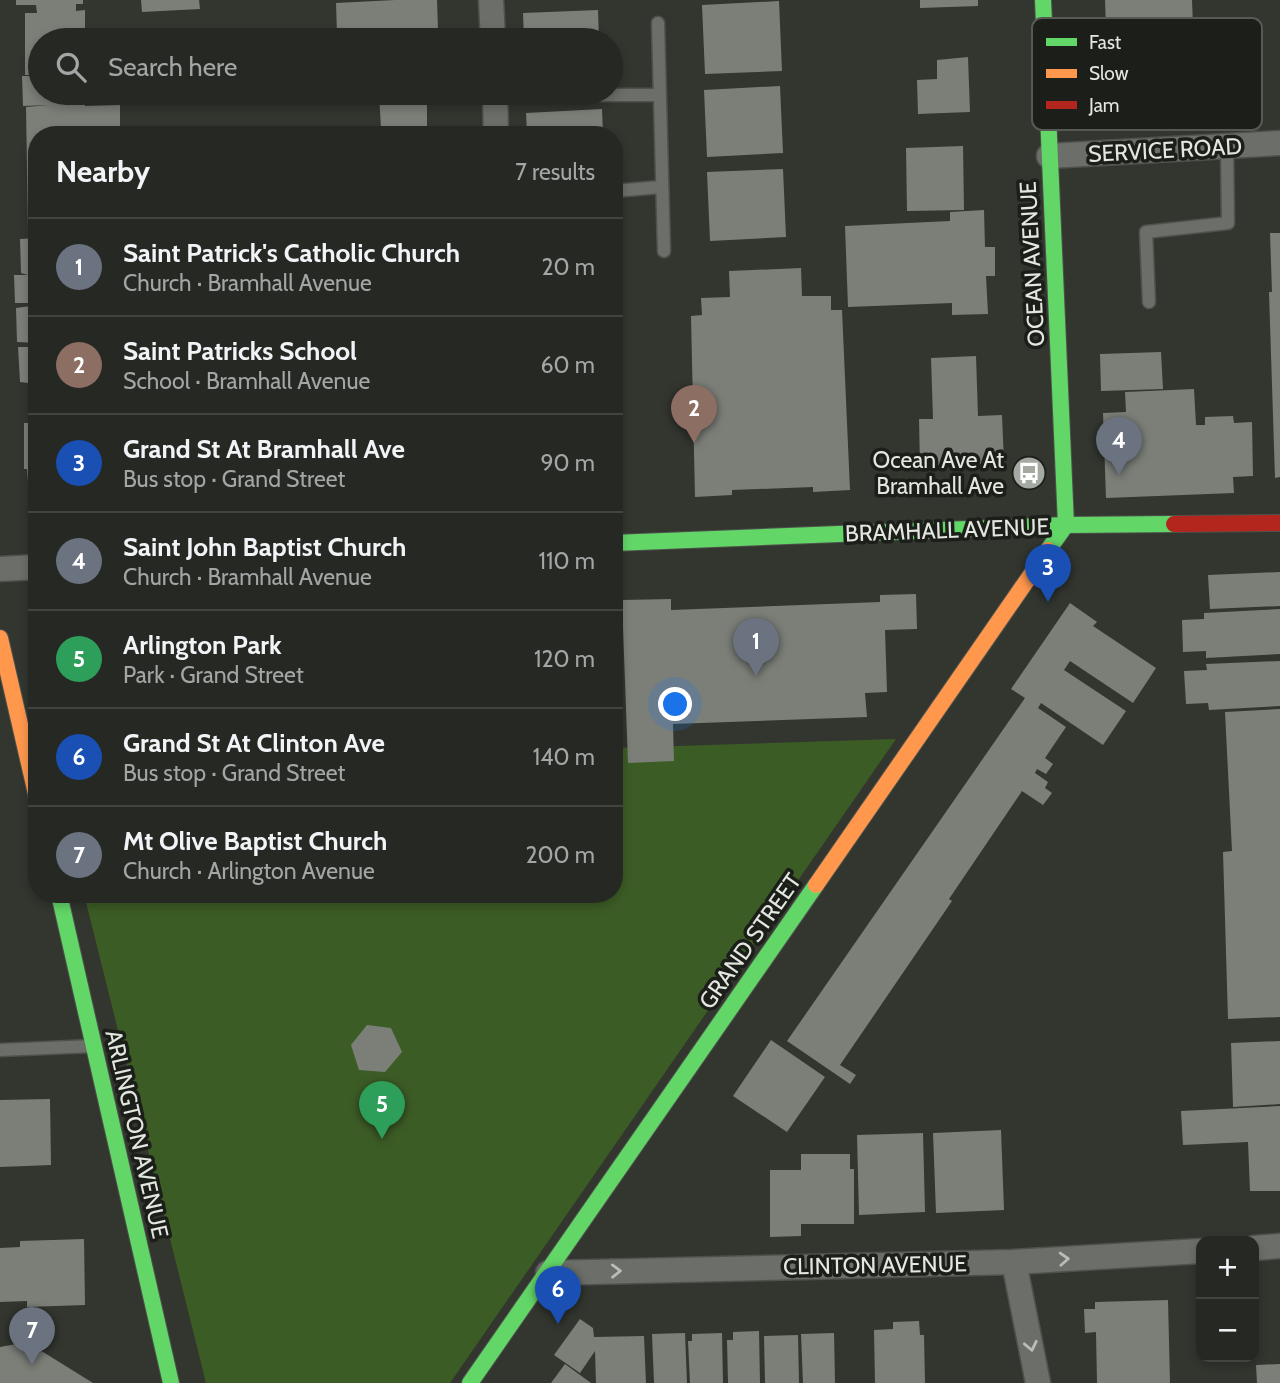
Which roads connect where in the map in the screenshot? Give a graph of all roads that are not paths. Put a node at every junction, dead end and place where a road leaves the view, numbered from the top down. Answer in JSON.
{"nodes":[{"id":1,"x":491,"y":0,"type":"edge"},
{"id":2,"x":1043,"y":0,"type":"edge"},
{"id":3,"x":1044,"y":18,"type":"edge"},
{"id":4,"x":658,"y":23,"type":"dead end"},
{"id":5,"x":492,"y":28,"type":"edge"},
{"id":6,"x":623,"y":95,"type":"edge"},
{"id":7,"x":659,"y":95,"type":"junction"},
{"id":8,"x":495,"y":105,"type":"edge"},
{"id":9,"x":496,"y":126,"type":"edge"},
{"id":10,"x":1048,"y":130,"type":"edge"},
{"id":11,"x":1280,"y":143,"type":"edge"},
{"id":12,"x":1227,"y":146,"type":"junction"},
{"id":13,"x":1049,"y":156,"type":"junction"},
{"id":14,"x":661,"y":187,"type":"junction"},
{"id":15,"x":623,"y":190,"type":"edge"},
{"id":16,"x":664,"y":251,"type":"dead end"},
{"id":17,"x":1149,"y":302,"type":"dead end"},
{"id":18,"x":1280,"y":523,"type":"edge"},
{"id":19,"x":1066,"y":525,"type":"junction"},
{"id":20,"x":623,"y":544,"type":"edge"},
{"id":21,"x":28,"y":567,"type":"edge"},
{"id":22,"x":0,"y":569,"type":"edge"},
{"id":23,"x":0,"y":638,"type":"edge"},
{"id":24,"x":28,"y":759,"type":"edge"},
{"id":25,"x":61,"y":903,"type":"edge"},
{"id":26,"x":93,"y":1046,"type":"junction"},
{"id":27,"x":0,"y":1050,"type":"edge"},
{"id":28,"x":1280,"y":1247,"type":"edge"},
{"id":29,"x":1259,"y":1248,"type":"edge"},
{"id":30,"x":1196,"y":1251,"type":"edge"},
{"id":31,"x":1014,"y":1262,"type":"junction"},
{"id":32,"x":548,"y":1273,"type":"junction"},
{"id":33,"x":171,"y":1383,"type":"edge"},
{"id":34,"x":470,"y":1383,"type":"edge"},
{"id":35,"x":1038,"y":1383,"type":"edge"}],
"edges":[{"from":1,"to":5,"type":"street"},
{"from":2,"to":3,"type":"street","name":"OCEAN AVENUE"},
{"from":4,"to":7,"type":"lane"},
{"from":6,"to":7,"type":"lane"},
{"from":7,"to":14,"type":"lane"},
{"from":8,"to":9,"type":"street"},
{"from":10,"to":13,"type":"street","name":"OCEAN AVENUE"},
{"from":11,"to":12,"type":"street","name":"SERVICE ROAD"},
{"from":12,"to":13,"type":"street","name":"SERVICE ROAD"},
{"from":12,"to":17,"type":"lane"},
{"from":13,"to":19,"type":"street","name":"OCEAN AVENUE"},
{"from":14,"to":15,"type":"lane"},
{"from":14,"to":16,"type":"lane"},
{"from":18,"to":19,"type":"street","name":"BRAMHALL AVENUE"},
{"from":19,"to":20,"type":"street","name":"BRAMHALL AVENUE"},
{"from":19,"to":32,"type":"street","name":"GRAND STREET"},
{"from":21,"to":22,"type":"street"},
{"from":23,"to":24,"type":"street"},
{"from":25,"to":26,"type":"street","name":"ARLINGTON AVENUE"},
{"from":26,"to":27,"type":"lane"},
{"from":26,"to":33,"type":"street","name":"ARLINGTON AVENUE"},
{"from":28,"to":29,"type":"street"},
{"from":31,"to":30,"type":"street","name":"CLINTON AVENUE","one_way":true},
{"from":32,"to":31,"type":"street","name":"CLINTON AVENUE","one_way":true},
{"from":31,"to":35,"type":"street","one_way":true},
{"from":32,"to":34,"type":"street","name":"GRAND STREET"}]}
